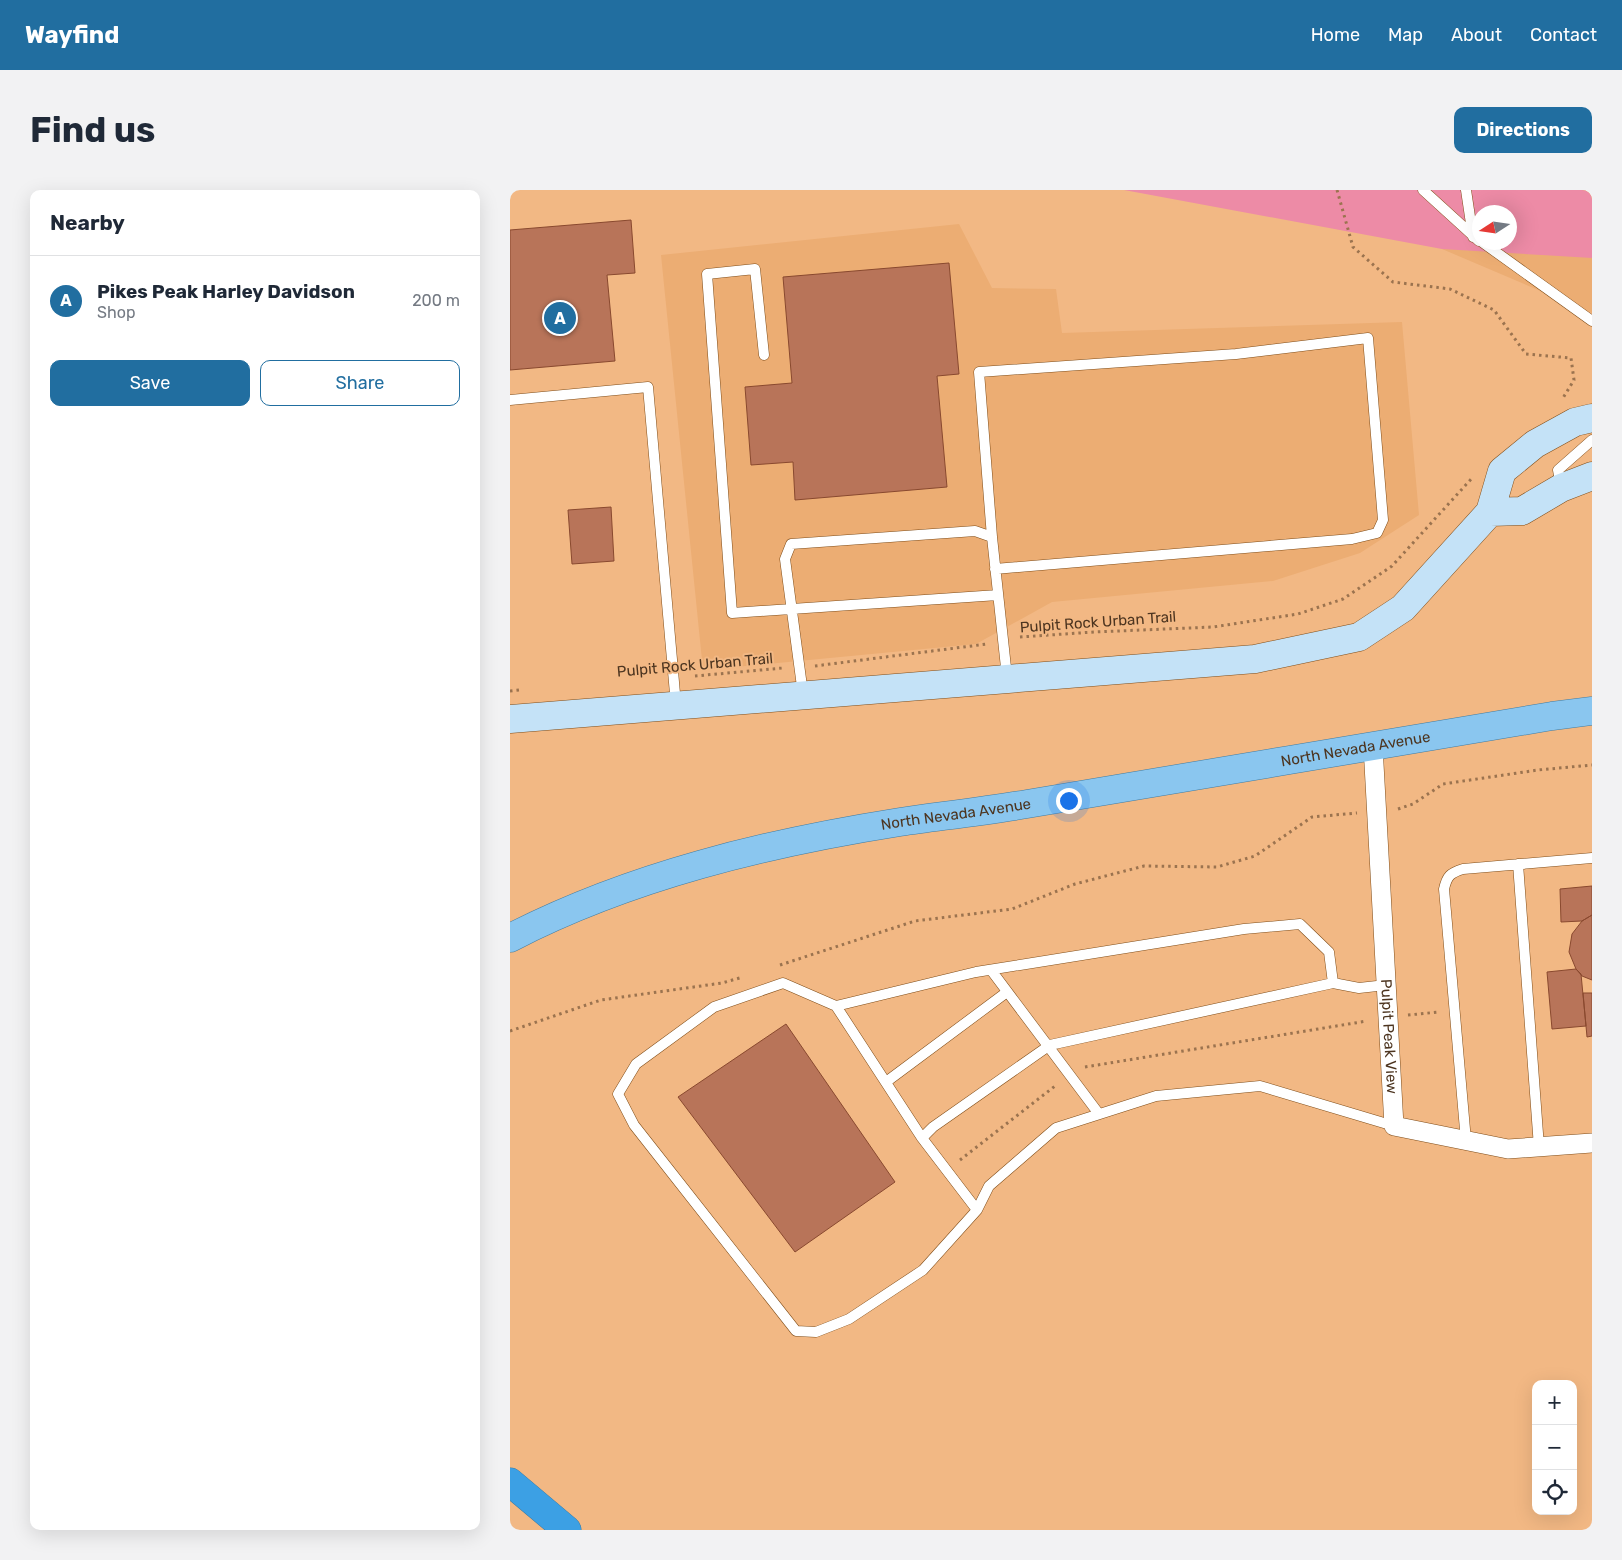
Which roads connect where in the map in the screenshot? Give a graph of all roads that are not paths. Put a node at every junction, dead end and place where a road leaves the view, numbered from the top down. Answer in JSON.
{"nodes":[{"id":1,"x":1422,"y":190,"type":"edge"},
{"id":2,"x":1466,"y":190,"type":"edge"},
{"id":3,"x":1472,"y":215,"type":"edge"},
{"id":4,"x":1472,"y":235,"type":"edge"},
{"id":5,"x":1492,"y":250,"type":"edge"},
{"id":6,"x":1592,"y":321,"type":"edge"},
{"id":7,"x":764,"y":355,"type":"dead end"},
{"id":8,"x":510,"y":400,"type":"edge"},
{"id":9,"x":1592,"y":418,"type":"edge"},
{"id":10,"x":1592,"y":440,"type":"edge"},
{"id":11,"x":1592,"y":476,"type":"edge"},
{"id":12,"x":1561,"y":488,"type":"junction"},
{"id":13,"x":1490,"y":512,"type":"junction"},
{"id":14,"x":992,"y":537,"type":"junction"},
{"id":15,"x":995,"y":570,"type":"junction"},
{"id":16,"x":998,"y":595,"type":"junction"},
{"id":17,"x":792,"y":608,"type":"junction"},
{"id":18,"x":1007,"y":679,"type":"junction"},
{"id":19,"x":803,"y":696,"type":"junction"},
{"id":20,"x":676,"y":706,"type":"junction"},
{"id":21,"x":1592,"y":711,"type":"edge"},
{"id":22,"x":510,"y":719,"type":"edge"},
{"id":23,"x":1373,"y":746,"type":"junction"},
{"id":24,"x":1592,"y":858,"type":"edge"},
{"id":25,"x":1518,"y":864,"type":"junction"},
{"id":26,"x":510,"y":938,"type":"edge"},
{"id":27,"x":991,"y":970,"type":"junction"},
{"id":28,"x":1333,"y":983,"type":"junction"},
{"id":29,"x":1386,"y":985,"type":"junction"},
{"id":30,"x":1007,"y":992,"type":"junction"},
{"id":31,"x":836,"y":1006,"type":"junction"},
{"id":32,"x":1048,"y":1046,"type":"junction"},
{"id":33,"x":886,"y":1082,"type":"junction"},
{"id":34,"x":1099,"y":1114,"type":"junction"},
{"id":35,"x":1394,"y":1126,"type":"junction"},
{"id":36,"x":922,"y":1138,"type":"junction"},
{"id":37,"x":1466,"y":1141,"type":"junction"},
{"id":38,"x":1592,"y":1143,"type":"edge"},
{"id":39,"x":1539,"y":1147,"type":"junction"},
{"id":40,"x":977,"y":1210,"type":"junction"},
{"id":41,"x":510,"y":1482,"type":"edge"},
{"id":42,"x":567,"y":1530,"type":"edge"}],
"edges":[{"from":1,"to":4,"type":"lane"},
{"from":2,"to":3,"type":"lane"},
{"from":5,"to":6,"type":"lane"},
{"from":7,"to":17,"type":"lane"},
{"from":8,"to":20,"type":"lane"},
{"from":9,"to":13,"type":"main road"},
{"from":10,"to":12,"type":"lane"},
{"from":11,"to":12,"type":"main road"},
{"from":12,"to":13,"type":"main road"},
{"from":13,"to":18,"type":"main road"},
{"from":14,"to":15,"type":"lane"},
{"from":14,"to":15,"type":"lane"},
{"from":14,"to":17,"type":"lane"},
{"from":15,"to":16,"type":"lane"},
{"from":16,"to":17,"type":"lane"},
{"from":16,"to":18,"type":"lane"},
{"from":17,"to":19,"type":"lane"},
{"from":18,"to":19,"type":"main road"},
{"from":19,"to":20,"type":"main road"},
{"from":20,"to":22,"type":"main road"},
{"from":21,"to":23,"type":"main road","name":"North Nevada Avenue"},
{"from":23,"to":26,"type":"main road","name":"North Nevada Avenue"},
{"from":23,"to":29,"type":"street","name":"Pulpit Peak View"},
{"from":24,"to":25,"type":"lane"},
{"from":25,"to":37,"type":"lane"},
{"from":25,"to":39,"type":"lane"},
{"from":27,"to":28,"type":"lane"},
{"from":27,"to":30,"type":"lane"},
{"from":27,"to":31,"type":"lane"},
{"from":28,"to":29,"type":"lane"},
{"from":28,"to":32,"type":"lane"},
{"from":29,"to":35,"type":"street","name":"Pulpit Peak View"},
{"from":30,"to":32,"type":"lane"},
{"from":30,"to":33,"type":"lane"},
{"from":31,"to":33,"type":"lane"},
{"from":31,"to":40,"type":"lane"},
{"from":32,"to":34,"type":"lane"},
{"from":32,"to":36,"type":"lane"},
{"from":33,"to":36,"type":"lane"},
{"from":34,"to":35,"type":"lane"},
{"from":34,"to":40,"type":"lane"},
{"from":35,"to":37,"type":"street"},
{"from":36,"to":40,"type":"lane"},
{"from":37,"to":39,"type":"street"},
{"from":38,"to":39,"type":"street"},
{"from":41,"to":42,"type":"highway"}]}
